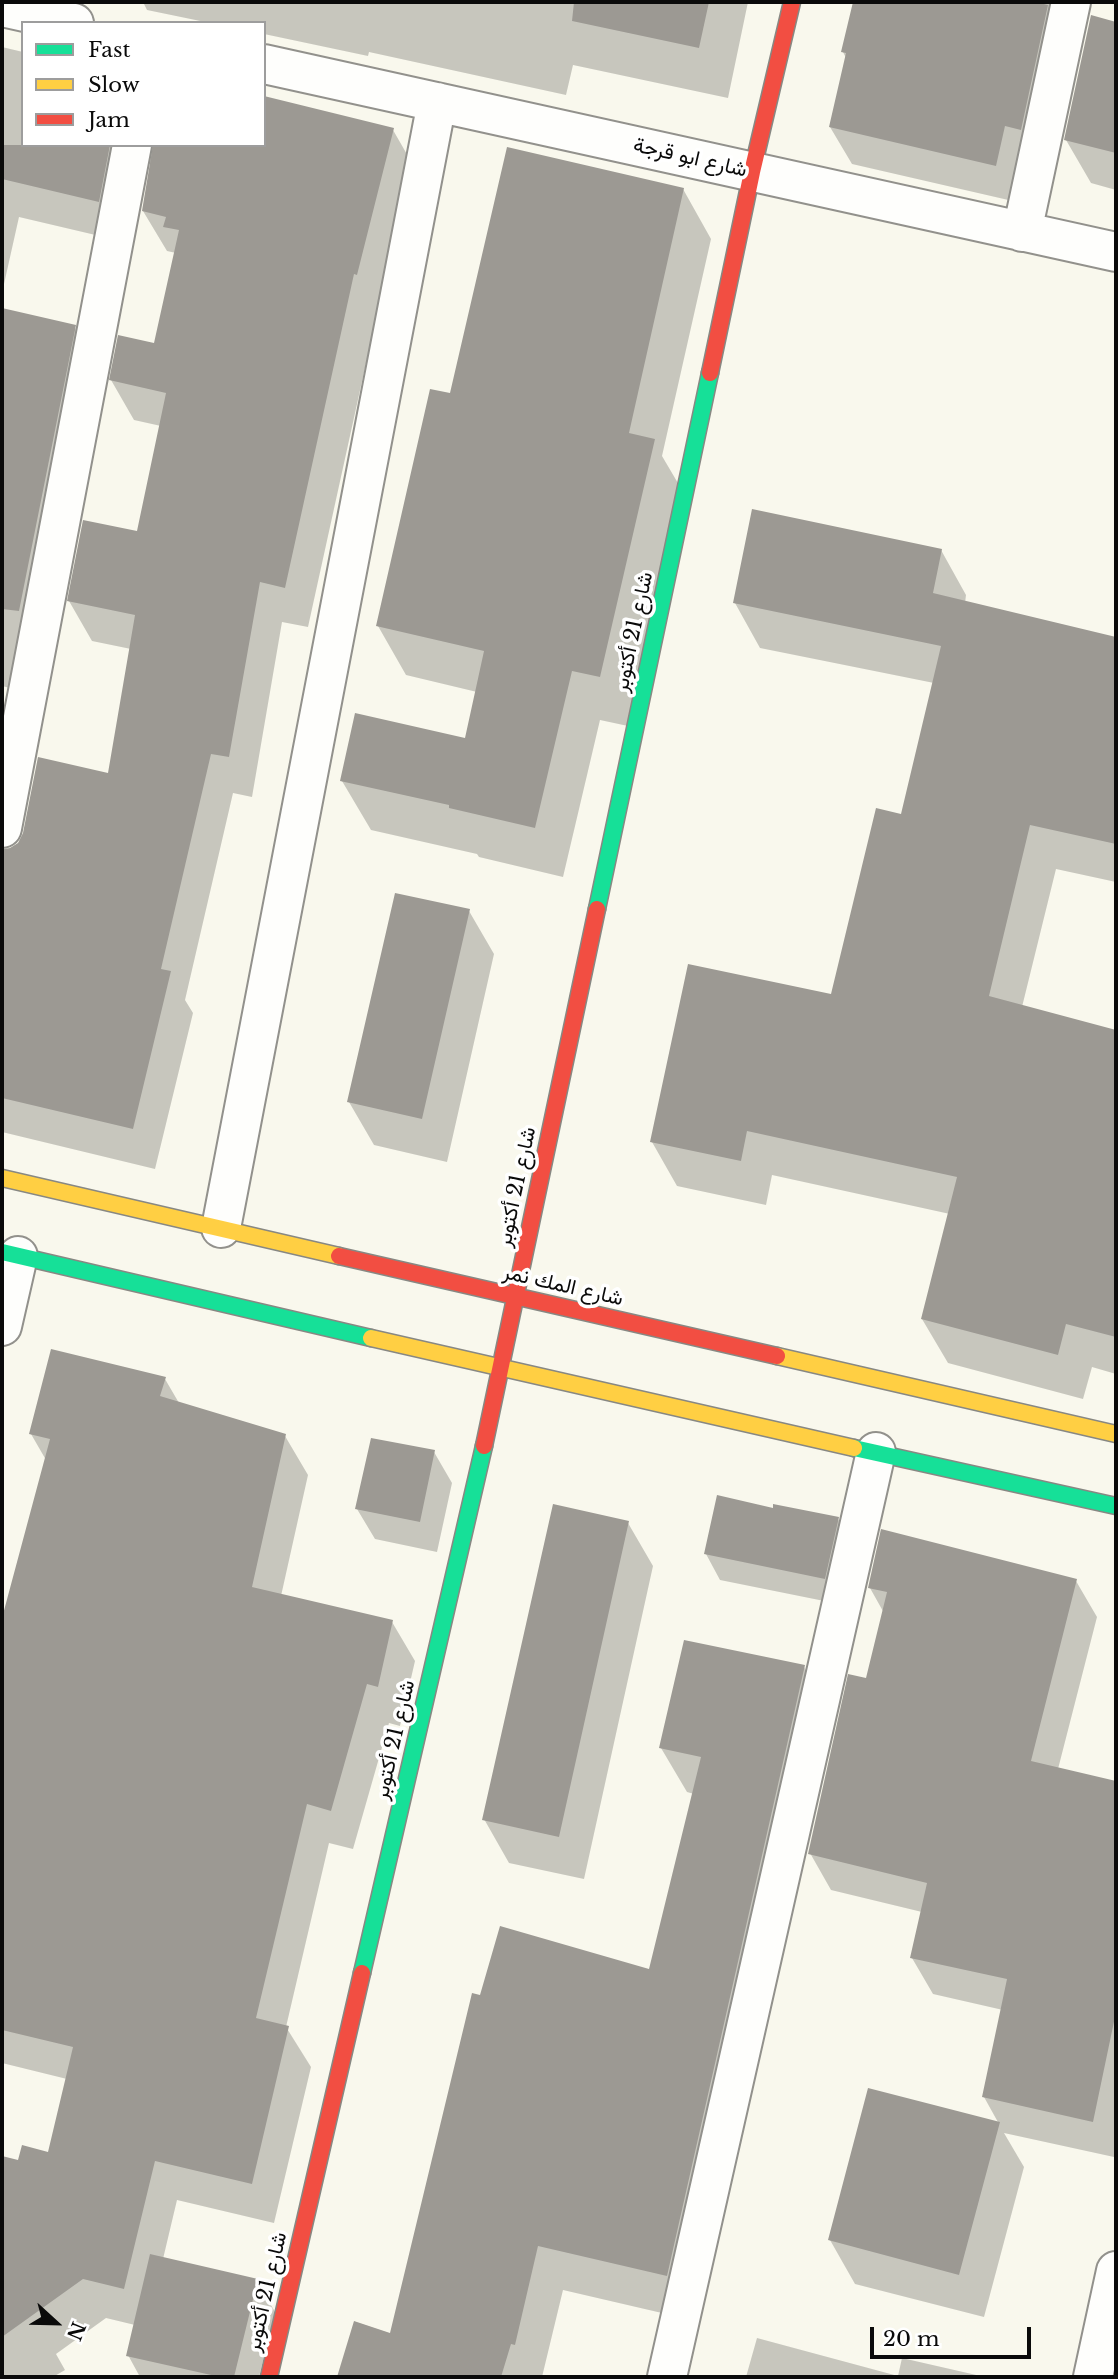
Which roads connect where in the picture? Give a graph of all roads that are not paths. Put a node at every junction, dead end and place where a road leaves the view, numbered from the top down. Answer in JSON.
{"nodes":[{"id":1,"x":792,"y":2,"type":"edge"},
{"id":2,"x":1070,"y":2,"type":"edge"},
{"id":3,"x":2,"y":7,"type":"edge"},
{"id":4,"x":65,"y":21,"type":"edge"},
{"id":5,"x":266,"y":64,"type":"edge"},
{"id":6,"x":437,"y":102,"type":"junction"},
{"id":7,"x":132,"y":147,"type":"edge"},
{"id":8,"x":752,"y":172,"type":"junction"},
{"id":9,"x":1022,"y":232,"type":"junction"},
{"id":10,"x":1116,"y":252,"type":"edge"},
{"id":11,"x":2,"y":828,"type":"edge"},
{"id":12,"x":2,"y":1178,"type":"edge"},
{"id":13,"x":221,"y":1228,"type":"junction"},
{"id":14,"x":10,"y":1254,"type":"edge"},
{"id":15,"x":515,"y":1297,"type":"junction"},
{"id":16,"x":2,"y":1326,"type":"edge"},
{"id":17,"x":502,"y":1369,"type":"junction"},
{"id":18,"x":1116,"y":1434,"type":"edge"},
{"id":19,"x":876,"y":1452,"type":"junction"},
{"id":20,"x":1116,"y":1506,"type":"edge"},
{"id":21,"x":1116,"y":2271,"type":"edge"},
{"id":22,"x":269,"y":2377,"type":"edge"},
{"id":23,"x":667,"y":2377,"type":"edge"},
{"id":24,"x":1093,"y":2377,"type":"edge"}],
"edges":[{"from":1,"to":8,"type":"main road","name":"شارع 21 أكتوبر"},
{"from":2,"to":9,"type":"street"},
{"from":3,"to":4,"type":"street"},
{"from":5,"to":6,"type":"street","name":"شارع ابو قرجة"},
{"from":6,"to":8,"type":"street","name":"شارع ابو قرجة"},
{"from":6,"to":13,"type":"street"},
{"from":7,"to":11,"type":"street"},
{"from":8,"to":9,"type":"street","name":"شارع ابو قرجة"},
{"from":8,"to":15,"type":"main road","name":"شارع 21 أكتوبر"},
{"from":9,"to":10,"type":"street","name":"شارع ابو قرجة"},
{"from":12,"to":13,"type":"main road","name":"شارع المك نمر"},
{"from":13,"to":15,"type":"main road","name":"شارع المك نمر"},
{"from":14,"to":16,"type":"street"},
{"from":14,"to":17,"type":"main road"},
{"from":15,"to":17,"type":"main road","name":"شارع 21 أكتوبر"},
{"from":15,"to":18,"type":"main road","name":"شارع المك نمر"},
{"from":17,"to":19,"type":"main road"},
{"from":17,"to":22,"type":"main road","name":"شارع 21 أكتوبر"},
{"from":19,"to":20,"type":"main road"},
{"from":19,"to":23,"type":"street"},
{"from":21,"to":24,"type":"street"}]}
